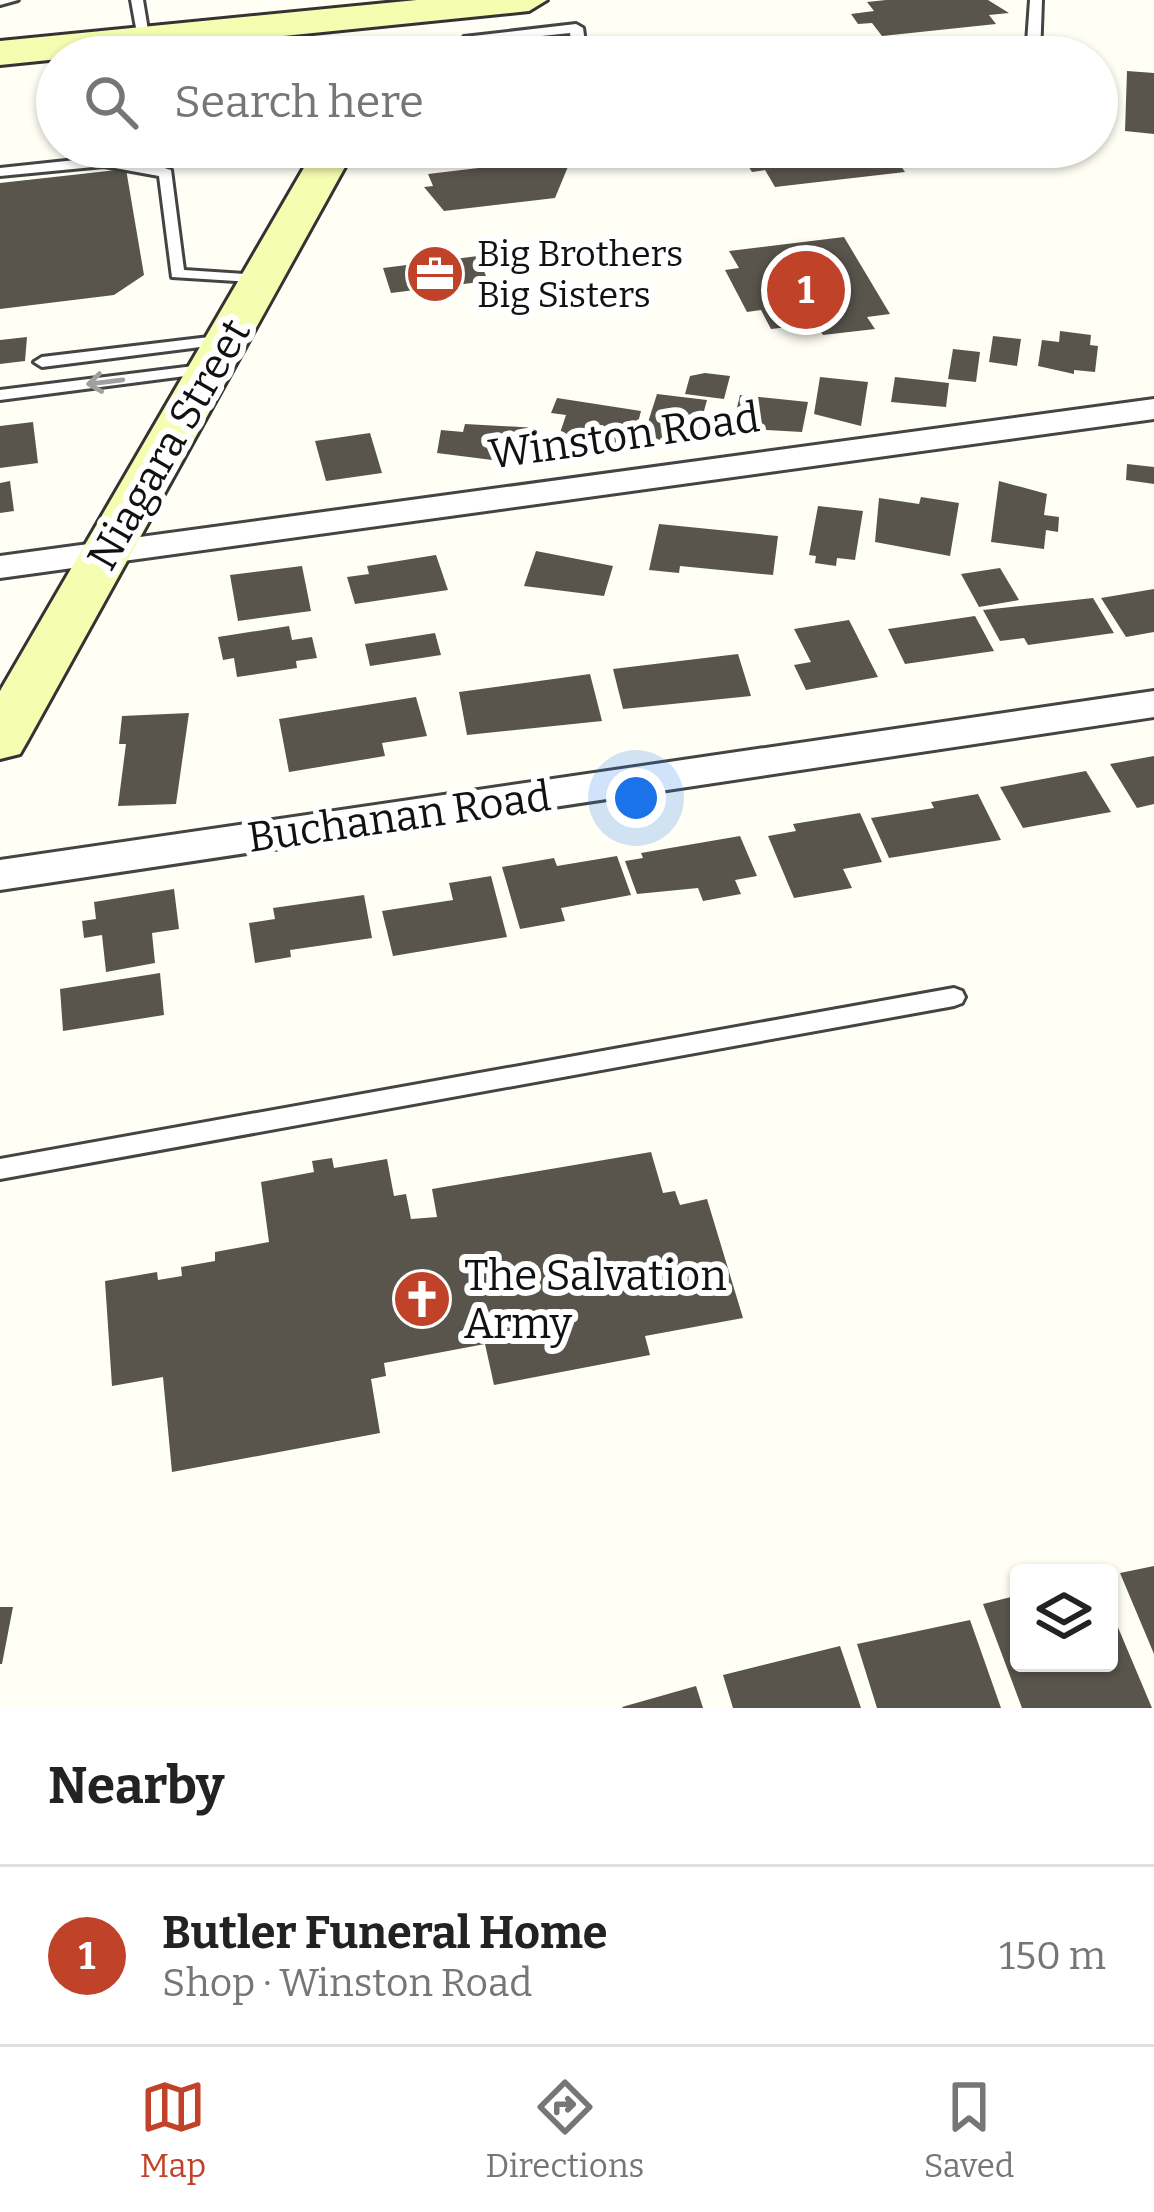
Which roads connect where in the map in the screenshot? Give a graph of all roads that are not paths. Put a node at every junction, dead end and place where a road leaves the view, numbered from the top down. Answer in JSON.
{"nodes":[{"id":1,"x":12,"y":0,"type":"edge"},
{"id":2,"x":137,"y":0,"type":"edge"},
{"id":3,"x":529,"y":0,"type":"edge"},
{"id":4,"x":1036,"y":0,"type":"edge"},
{"id":5,"x":0,"y":1,"type":"edge"},
{"id":6,"x":416,"y":6,"type":"edge"},
{"id":7,"x":255,"y":28,"type":"junction"},
{"id":8,"x":145,"y":36,"type":"edge"},
{"id":9,"x":176,"y":36,"type":"edge"},
{"id":10,"x":337,"y":36,"type":"edge"},
{"id":11,"x":399,"y":36,"type":"edge"},
{"id":12,"x":505,"y":36,"type":"edge"},
{"id":13,"x":578,"y":36,"type":"edge"},
{"id":14,"x":1034,"y":36,"type":"edge"},
{"id":15,"x":36,"y":50,"type":"edge"},
{"id":16,"x":0,"y":53,"type":"edge"},
{"id":17,"x":36,"y":168,"type":"edge"},
{"id":18,"x":153,"y":168,"type":"edge"},
{"id":19,"x":324,"y":168,"type":"edge"},
{"id":20,"x":0,"y":172,"type":"edge"},
{"id":21,"x":261,"y":280,"type":"junction"},
{"id":22,"x":219,"y":354,"type":"junction"},
{"id":23,"x":42,"y":362,"type":"dead end"},
{"id":24,"x":0,"y":395,"type":"edge"},
{"id":25,"x":1154,"y":409,"type":"edge"},
{"id":26,"x":107,"y":550,"type":"junction"},
{"id":27,"x":0,"y":567,"type":"edge"},
{"id":28,"x":1154,"y":704,"type":"edge"},
{"id":29,"x":0,"y":740,"type":"edge"},
{"id":30,"x":0,"y":875,"type":"edge"},
{"id":31,"x":954,"y":997,"type":"dead end"},
{"id":32,"x":0,"y":1169,"type":"edge"}],
"edges":[{"from":1,"to":5,"type":"lane"},
{"from":2,"to":8,"type":"lane"},
{"from":3,"to":6,"type":"main road"},
{"from":4,"to":14,"type":"lane"},
{"from":6,"to":7,"type":"main road"},
{"from":6,"to":11,"type":"main road"},
{"from":7,"to":9,"type":"main road"},
{"from":7,"to":10,"type":"main road"},
{"from":12,"to":13,"type":"lane"},
{"from":15,"to":16,"type":"main road"},
{"from":17,"to":20,"type":"lane"},
{"from":18,"to":21,"type":"lane"},
{"from":19,"to":21,"type":"main road","name":"Niagara Street"},
{"from":21,"to":22,"type":"main road","name":"Niagara Street"},
{"from":22,"to":23,"type":"lane"},
{"from":22,"to":24,"type":"lane","one_way":true},
{"from":22,"to":26,"type":"main road","name":"Niagara Street"},
{"from":25,"to":26,"type":"street","name":"Winston Road"},
{"from":26,"to":27,"type":"street","name":"Winston Road"},
{"from":26,"to":29,"type":"main road","name":"Niagara Street"},
{"from":28,"to":30,"type":"street","name":"Buchanan Road"},
{"from":31,"to":32,"type":"lane"}]}
